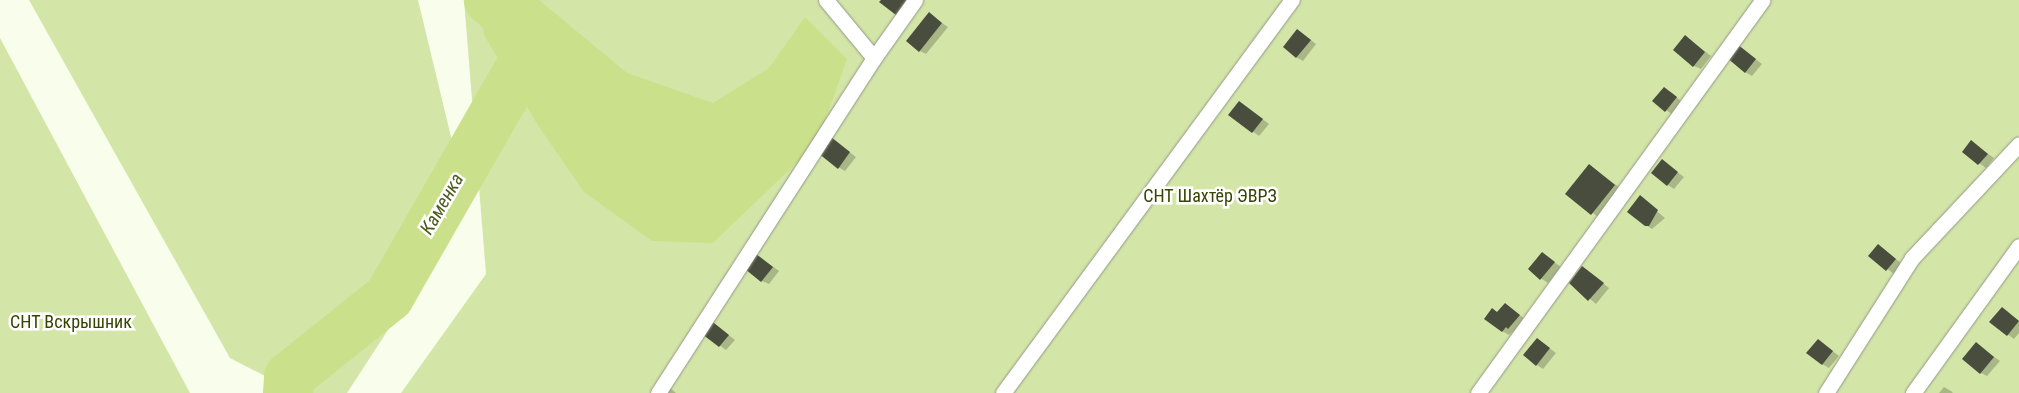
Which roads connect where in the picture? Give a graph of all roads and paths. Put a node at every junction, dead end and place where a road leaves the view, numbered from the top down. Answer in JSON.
{"nodes":[{"id":1,"x":826,"y":0,"type":"edge"},
{"id":2,"x":915,"y":0,"type":"edge"},
{"id":3,"x":1292,"y":0,"type":"edge"},
{"id":4,"x":1763,"y":0,"type":"edge"},
{"id":5,"x":874,"y":58,"type":"junction"},
{"id":6,"x":2019,"y":144,"type":"edge"},
{"id":7,"x":2019,"y":246,"type":"edge"},
{"id":8,"x":658,"y":393,"type":"edge"},
{"id":9,"x":1002,"y":393,"type":"edge"},
{"id":10,"x":1478,"y":393,"type":"edge"},
{"id":11,"x":1826,"y":393,"type":"edge"},
{"id":12,"x":1913,"y":393,"type":"edge"}],
"edges":[{"from":1,"to":5,"type":"lane"},
{"from":2,"to":5,"type":"lane"},
{"from":3,"to":9,"type":"lane"},
{"from":4,"to":10,"type":"lane"},
{"from":5,"to":8,"type":"lane"},
{"from":6,"to":11,"type":"lane"},
{"from":7,"to":12,"type":"lane"}]}
